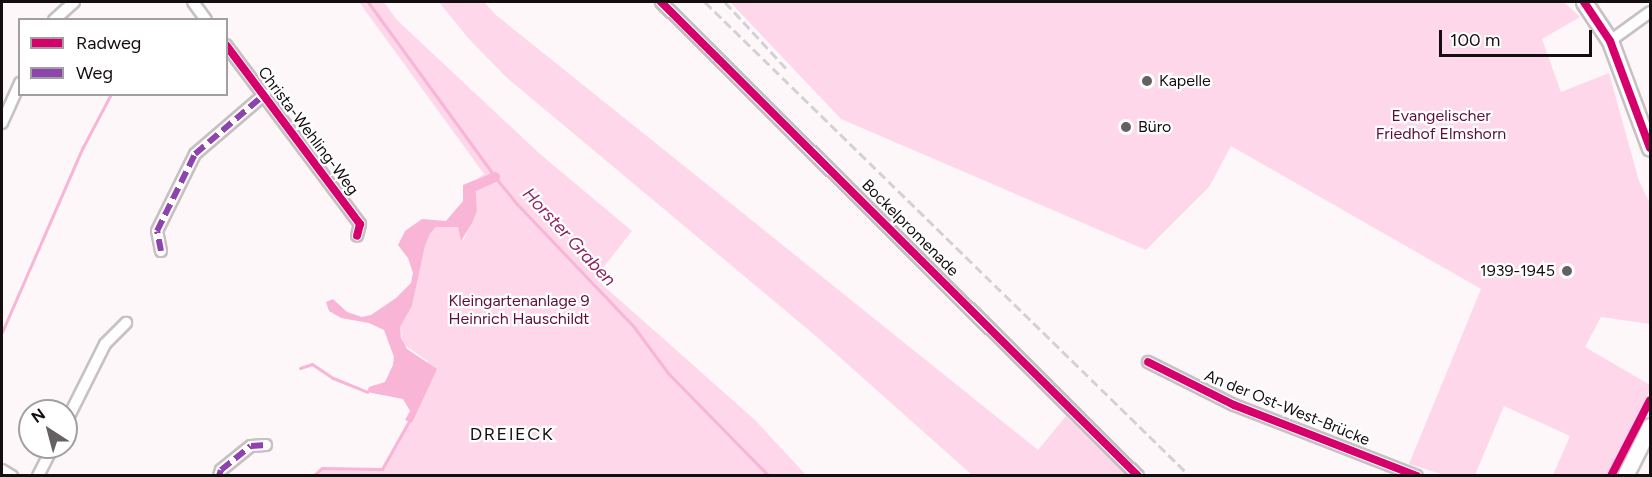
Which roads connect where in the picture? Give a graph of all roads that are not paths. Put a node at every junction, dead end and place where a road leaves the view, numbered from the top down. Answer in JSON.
{"nodes":[{"id":1,"x":74,"y":2,"type":"edge"},
{"id":2,"x":193,"y":2,"type":"edge"},
{"id":3,"x":662,"y":2,"type":"edge"},
{"id":4,"x":1584,"y":2,"type":"edge"},
{"id":5,"x":1650,"y":12,"type":"edge"},
{"id":6,"x":56,"y":18,"type":"edge"},
{"id":7,"x":205,"y":18,"type":"edge"},
{"id":8,"x":1611,"y":41,"type":"junction"},
{"id":9,"x":228,"y":48,"type":"edge"},
{"id":10,"x":18,"y":87,"type":"edge"},
{"id":11,"x":265,"y":94,"type":"junction"},
{"id":12,"x":2,"y":123,"type":"edge"},
{"id":13,"x":1650,"y":148,"type":"edge"},
{"id":14,"x":357,"y":236,"type":"dead end"},
{"id":15,"x":161,"y":251,"type":"dead end"},
{"id":16,"x":126,"y":323,"type":"dead end"},
{"id":17,"x":1148,"y":362,"type":"dead end"},
{"id":18,"x":78,"y":399,"type":"edge"},
{"id":19,"x":1650,"y":426,"type":"edge"},
{"id":20,"x":266,"y":445,"type":"dead end"},
{"id":21,"x":47,"y":459,"type":"edge"},
{"id":22,"x":2,"y":470,"type":"edge"},
{"id":23,"x":12,"y":476,"type":"edge"},
{"id":24,"x":38,"y":476,"type":"edge"},
{"id":25,"x":219,"y":476,"type":"edge"},
{"id":26,"x":1138,"y":476,"type":"edge"},
{"id":27,"x":1417,"y":476,"type":"edge"},
{"id":28,"x":1625,"y":476,"type":"edge"}],
"edges":[{"from":1,"to":6,"type":"street"},
{"from":2,"to":7,"type":"street"},
{"from":3,"to":26,"type":"street","name":"Bockelpromenade"},
{"from":4,"to":8,"type":"street"},
{"from":5,"to":8,"type":"street"},
{"from":8,"to":13,"type":"street"},
{"from":9,"to":11,"type":"street","name":"Christa-Wehling-Weg"},
{"from":10,"to":12,"type":"street"},
{"from":11,"to":14,"type":"street","name":"Christa-Wehling-Weg"},
{"from":11,"to":15,"type":"street"},
{"from":16,"to":18,"type":"street"},
{"from":17,"to":27,"type":"street","name":"An der Ost-West-Brücke"},
{"from":19,"to":28,"type":"street"},
{"from":20,"to":25,"type":"street"},
{"from":21,"to":24,"type":"street"},
{"from":22,"to":23,"type":"street"}]}
